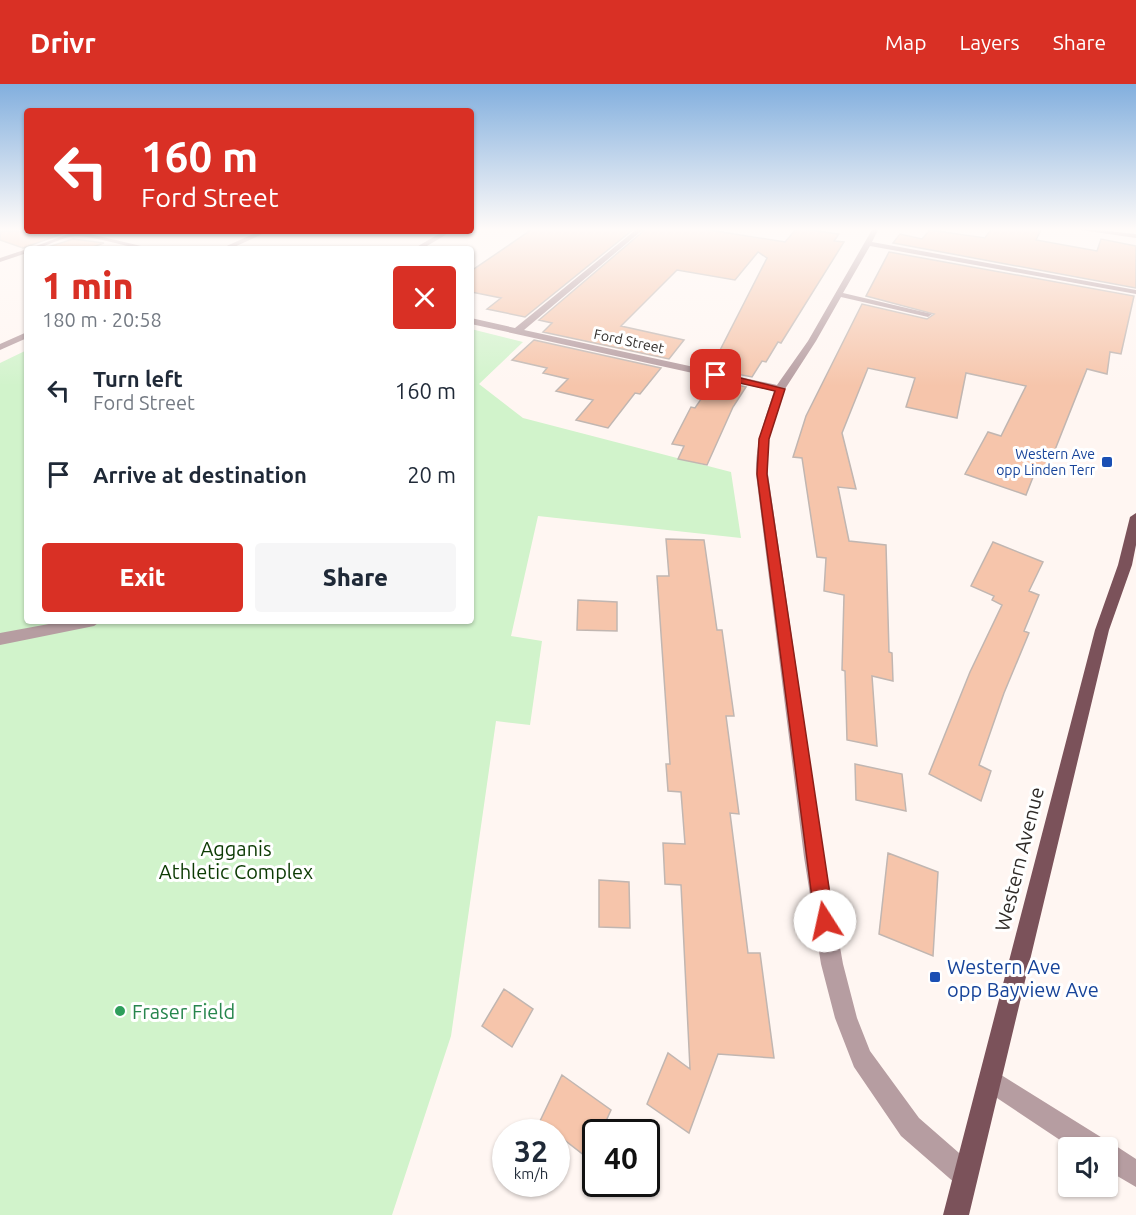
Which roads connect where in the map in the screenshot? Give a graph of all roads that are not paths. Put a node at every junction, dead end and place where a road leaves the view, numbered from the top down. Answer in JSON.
{"nodes":[{"id":1,"x":578,"y":281,"type":"edge"},
{"id":2,"x":846,"y":281,"type":"edge"},
{"id":3,"x":1074,"y":281,"type":"edge"},
{"id":4,"x":1136,"y":292,"type":"edge"},
{"id":5,"x":839,"y":294,"type":"junction"},
{"id":6,"x":927,"y":314,"type":"dead end"},
{"id":7,"x":474,"y":322,"type":"edge"},
{"id":8,"x":518,"y":331,"type":"junction"},
{"id":9,"x":24,"y":336,"type":"edge"},
{"id":10,"x":0,"y":347,"type":"edge"},
{"id":11,"x":780,"y":389,"type":"junction"},
{"id":12,"x":1136,"y":517,"type":"edge"},
{"id":13,"x":78,"y":624,"type":"edge"},
{"id":14,"x":0,"y":639,"type":"edge"},
{"id":15,"x":990,"y":1080,"type":"junction"},
{"id":16,"x":1078,"y":1137,"type":"edge"},
{"id":17,"x":1118,"y":1162,"type":"edge"},
{"id":18,"x":1136,"y":1174,"type":"edge"},
{"id":19,"x":965,"y":1175,"type":"junction"},
{"id":20,"x":956,"y":1215,"type":"edge"}],
"edges":[{"from":1,"to":8,"type":"street"},
{"from":2,"to":5,"type":"street"},
{"from":3,"to":4,"type":"street"},
{"from":5,"to":6,"type":"street"},
{"from":5,"to":11,"type":"street"},
{"from":7,"to":8,"type":"street","name":"Ford Street"},
{"from":8,"to":11,"type":"street","name":"Ford Street"},
{"from":9,"to":10,"type":"street"},
{"from":11,"to":19,"type":"street"},
{"from":12,"to":15,"type":"main road","name":"Western Avenue"},
{"from":13,"to":14,"type":"street"},
{"from":15,"to":16,"type":"street"},
{"from":15,"to":19,"type":"main road","name":"Western Avenue"},
{"from":17,"to":18,"type":"street"},
{"from":19,"to":20,"type":"main road","name":"Western Avenue"}]}
